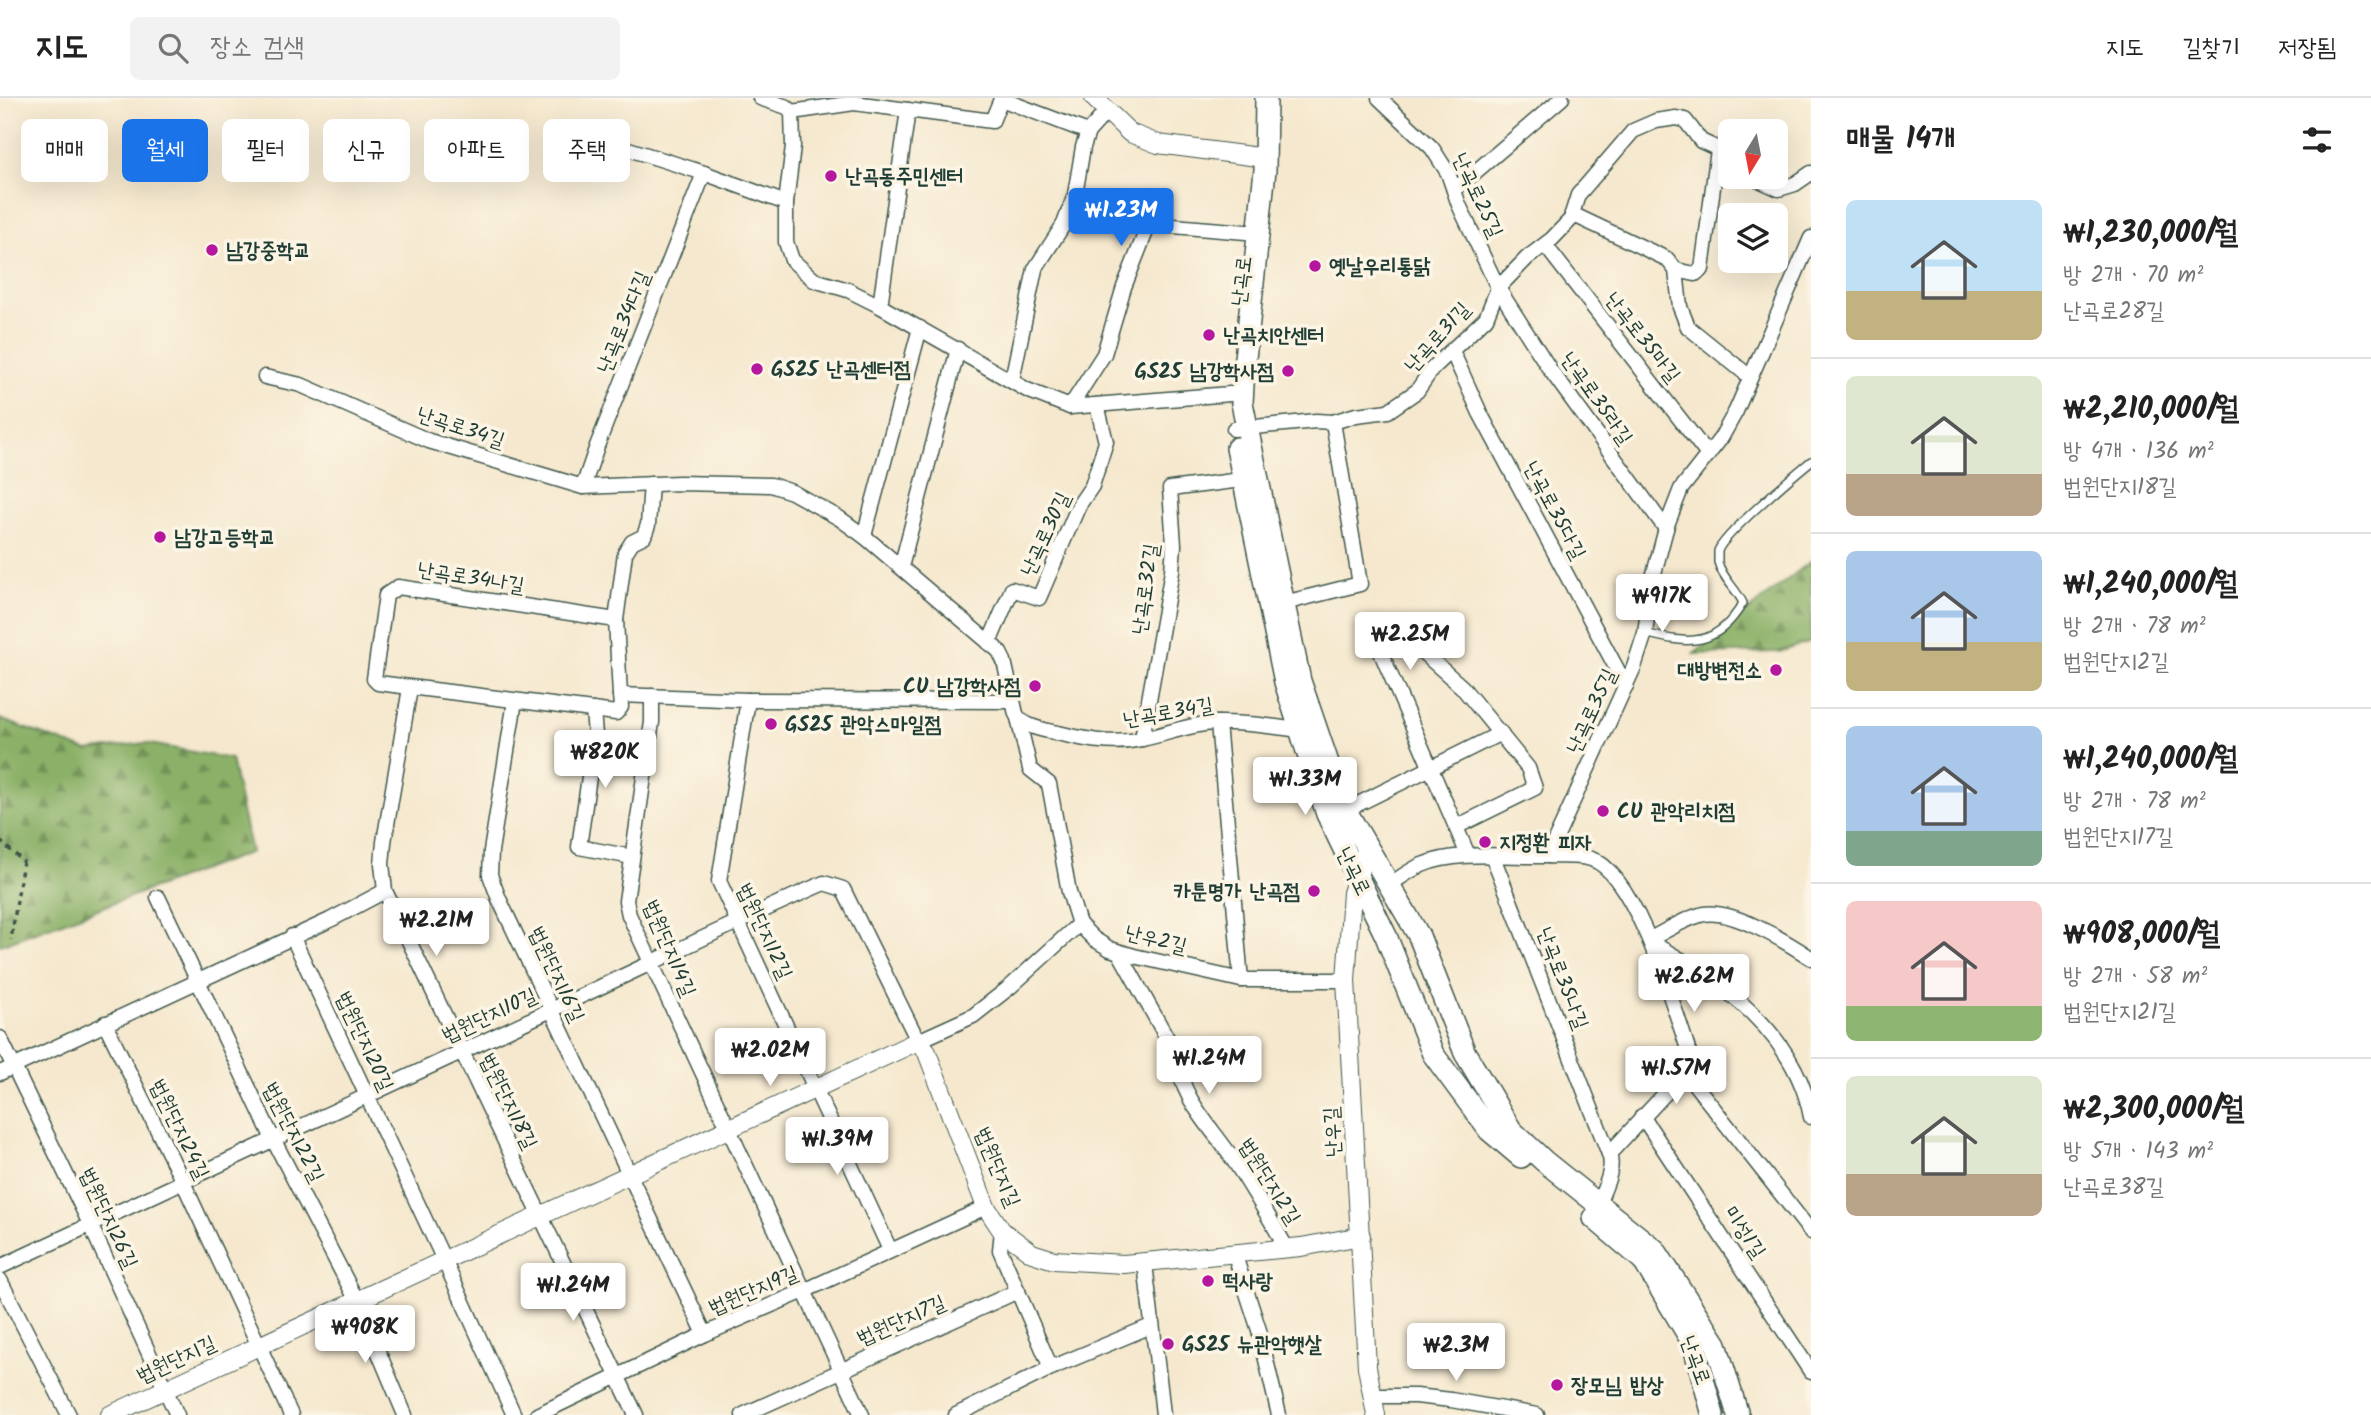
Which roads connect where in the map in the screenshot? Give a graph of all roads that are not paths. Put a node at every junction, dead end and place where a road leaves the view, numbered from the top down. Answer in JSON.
{"nodes":[{"id":1,"x":760,"y":98,"type":"edge"},
{"id":2,"x":1094,"y":98,"type":"edge"},
{"id":3,"x":1253,"y":98,"type":"edge"},
{"id":4,"x":1266,"y":98,"type":"edge"},
{"id":5,"x":1379,"y":98,"type":"edge"},
{"id":6,"x":1562,"y":98,"type":"edge"},
{"id":7,"x":908,"y":110,"type":"junction"},
{"id":8,"x":1107,"y":111,"type":"junction"},
{"id":9,"x":792,"y":112,"type":"junction"},
{"id":10,"x":1088,"y":132,"type":"junction"},
{"id":11,"x":630,"y":150,"type":"edge"},
{"id":12,"x":1718,"y":150,"type":"edge"},
{"id":13,"x":1260,"y":157,"type":"junction"},
{"id":14,"x":704,"y":173,"type":"junction"},
{"id":15,"x":1811,"y":173,"type":"edge"},
{"id":16,"x":1718,"y":185,"type":"edge"},
{"id":17,"x":1788,"y":186,"type":"edge"},
{"id":18,"x":1454,"y":190,"type":"junction"},
{"id":19,"x":786,"y":203,"type":"junction"},
{"id":20,"x":1572,"y":214,"type":"junction"},
{"id":21,"x":1253,"y":233,"type":"junction"},
{"id":22,"x":1811,"y":239,"type":"edge"},
{"id":23,"x":1545,"y":245,"type":"junction"},
{"id":24,"x":1676,"y":270,"type":"junction"},
{"id":25,"x":1499,"y":288,"type":"junction"},
{"id":26,"x":880,"y":306,"type":"junction"},
{"id":27,"x":920,"y":328,"type":"junction"},
{"id":28,"x":958,"y":349,"type":"junction"},
{"id":29,"x":1452,"y":351,"type":"junction"},
{"id":30,"x":265,"y":377,"type":"dead end"},
{"id":31,"x":1750,"y":377,"type":"junction"},
{"id":32,"x":1012,"y":380,"type":"junction"},
{"id":33,"x":1235,"y":394,"type":"junction"},
{"id":34,"x":1097,"y":405,"type":"junction"},
{"id":35,"x":1070,"y":407,"type":"junction"},
{"id":36,"x":1333,"y":422,"type":"junction"},
{"id":37,"x":1241,"y":428,"type":"junction"},
{"id":38,"x":1708,"y":455,"type":"junction"},
{"id":39,"x":1811,"y":461,"type":"edge"},
{"id":40,"x":1250,"y":479,"type":"junction"},
{"id":41,"x":651,"y":484,"type":"junction"},
{"id":42,"x":583,"y":487,"type":"junction"},
{"id":43,"x":1666,"y":528,"type":"junction"},
{"id":44,"x":864,"y":536,"type":"junction"},
{"id":45,"x":901,"y":567,"type":"junction"},
{"id":46,"x":1284,"y":603,"type":"junction"},
{"id":47,"x":616,"y":620,"type":"junction"},
{"id":48,"x":1645,"y":633,"type":"junction"},
{"id":49,"x":989,"y":643,"type":"junction"},
{"id":50,"x":1626,"y":686,"type":"junction"},
{"id":51,"x":410,"y":688,"type":"junction"},
{"id":52,"x":621,"y":695,"type":"junction"},
{"id":53,"x":652,"y":696,"type":"junction"},
{"id":54,"x":748,"y":700,"type":"junction"},
{"id":55,"x":515,"y":701,"type":"junction"},
{"id":56,"x":1011,"y":701,"type":"junction"},
{"id":57,"x":593,"y":710,"type":"junction"},
{"id":58,"x":1018,"y":718,"type":"junction"},
{"id":59,"x":1218,"y":723,"type":"junction"},
{"id":60,"x":1308,"y":731,"type":"junction"},
{"id":61,"x":1501,"y":733,"type":"junction"},
{"id":62,"x":1142,"y":740,"type":"junction"},
{"id":63,"x":1431,"y":767,"type":"junction"},
{"id":64,"x":1346,"y":810,"type":"junction"},
{"id":65,"x":1456,"y":827,"type":"junction"},
{"id":66,"x":1367,"y":848,"type":"junction"},
{"id":67,"x":1468,"y":855,"type":"junction"},
{"id":68,"x":1548,"y":856,"type":"junction"},
{"id":69,"x":632,"y":857,"type":"junction"},
{"id":70,"x":1493,"y":857,"type":"junction"},
{"id":71,"x":1357,"y":878,"type":"junction"},
{"id":72,"x":1389,"y":885,"type":"junction"},
{"id":73,"x":385,"y":891,"type":"junction"},
{"id":74,"x":158,"y":897,"type":"dead end"},
{"id":75,"x":737,"y":921,"type":"junction"},
{"id":76,"x":1079,"y":924,"type":"junction"},
{"id":77,"x":292,"y":936,"type":"junction"},
{"id":78,"x":1651,"y":941,"type":"junction"},
{"id":79,"x":1119,"y":952,"type":"junction"},
{"id":80,"x":1811,"y":957,"type":"edge"},
{"id":81,"x":652,"y":963,"type":"junction"},
{"id":82,"x":1241,"y":980,"type":"junction"},
{"id":83,"x":1346,"y":980,"type":"junction"},
{"id":84,"x":196,"y":981,"type":"junction"},
{"id":85,"x":551,"y":1010,"type":"junction"},
{"id":86,"x":105,"y":1023,"type":"junction"},
{"id":87,"x":0,"y":1038,"type":"edge"},
{"id":88,"x":918,"y":1041,"type":"junction"},
{"id":89,"x":462,"y":1051,"type":"junction"},
{"id":90,"x":6,"y":1070,"type":"edge"},
{"id":91,"x":1685,"y":1072,"type":"junction"},
{"id":92,"x":815,"y":1088,"type":"junction"},
{"id":93,"x":367,"y":1095,"type":"junction"},
{"id":94,"x":1642,"y":1116,"type":"junction"},
{"id":95,"x":1811,"y":1117,"type":"edge"},
{"id":96,"x":729,"y":1129,"type":"junction"},
{"id":97,"x":272,"y":1137,"type":"junction"},
{"id":98,"x":1609,"y":1154,"type":"junction"},
{"id":99,"x":628,"y":1174,"type":"junction"},
{"id":100,"x":183,"y":1181,"type":"junction"},
{"id":101,"x":1598,"y":1204,"type":"junction"},
{"id":102,"x":986,"y":1207,"type":"junction"},
{"id":103,"x":541,"y":1216,"type":"junction"},
{"id":104,"x":90,"y":1224,"type":"junction"},
{"id":105,"x":1810,"y":1226,"type":"edge"},
{"id":106,"x":1002,"y":1231,"type":"junction"},
{"id":107,"x":1361,"y":1236,"type":"junction"},
{"id":108,"x":1287,"y":1249,"type":"junction"},
{"id":109,"x":891,"y":1250,"type":"junction"},
{"id":110,"x":1234,"y":1253,"type":"junction"},
{"id":111,"x":444,"y":1260,"type":"junction"},
{"id":112,"x":1145,"y":1262,"type":"junction"},
{"id":113,"x":0,"y":1267,"type":"edge"},
{"id":114,"x":0,"y":1280,"type":"edge"},
{"id":115,"x":804,"y":1291,"type":"junction"},
{"id":116,"x":1018,"y":1291,"type":"junction"},
{"id":117,"x":357,"y":1301,"type":"junction"},
{"id":118,"x":1151,"y":1326,"type":"junction"},
{"id":119,"x":705,"y":1334,"type":"junction"},
{"id":120,"x":260,"y":1346,"type":"junction"},
{"id":121,"x":1051,"y":1368,"type":"junction"},
{"id":122,"x":841,"y":1370,"type":"junction"},
{"id":123,"x":1811,"y":1372,"type":"edge"},
{"id":124,"x":618,"y":1377,"type":"junction"},
{"id":125,"x":165,"y":1389,"type":"junction"},
{"id":126,"x":1373,"y":1396,"type":"junction"},
{"id":127,"x":69,"y":1415,"type":"edge"},
{"id":128,"x":110,"y":1415,"type":"edge"},
{"id":129,"x":177,"y":1415,"type":"edge"},
{"id":130,"x":291,"y":1415,"type":"edge"},
{"id":131,"x":405,"y":1415,"type":"edge"},
{"id":132,"x":514,"y":1415,"type":"edge"},
{"id":133,"x":537,"y":1415,"type":"edge"},
{"id":134,"x":636,"y":1415,"type":"edge"},
{"id":135,"x":743,"y":1415,"type":"edge"},
{"id":136,"x":862,"y":1415,"type":"edge"},
{"id":137,"x":956,"y":1415,"type":"edge"},
{"id":138,"x":1163,"y":1415,"type":"edge"},
{"id":139,"x":1279,"y":1415,"type":"edge"},
{"id":140,"x":1376,"y":1415,"type":"edge"},
{"id":141,"x":1530,"y":1415,"type":"edge"},
{"id":142,"x":1713,"y":1415,"type":"edge"},
{"id":143,"x":1738,"y":1415,"type":"edge"}],
"edges":[{"from":1,"to":9,"type":"street"},
{"from":2,"to":8,"type":"street"},
{"from":3,"to":13,"type":"main road","name":"난곡로"},
{"from":4,"to":13,"type":"main road","name":"난곡로"},
{"from":5,"to":18,"type":"street","name":"난곡로25길"},
{"from":6,"to":18,"type":"street"},
{"from":7,"to":9,"type":"street"},
{"from":7,"to":10,"type":"street"},
{"from":7,"to":26,"type":"street"},
{"from":8,"to":10,"type":"street"},
{"from":8,"to":13,"type":"street"},
{"from":9,"to":19,"type":"street"},
{"from":10,"to":32,"type":"street"},
{"from":11,"to":14,"type":"street"},
{"from":12,"to":20,"type":"street","name":"난곡로31길"},
{"from":13,"to":21,"type":"main road","name":"난곡로"},
{"from":14,"to":19,"type":"street"},
{"from":14,"to":42,"type":"street","name":"난곡로34다길"},
{"from":15,"to":17,"type":"street"},
{"from":16,"to":24,"type":"street","name":"난곡로31길"},
{"from":18,"to":25,"type":"street","name":"난곡로25길"},
{"from":19,"to":26,"type":"street"},
{"from":20,"to":23,"type":"street","name":"난곡로31길"},
{"from":20,"to":24,"type":"street"},
{"from":21,"to":33,"type":"main road","name":"난곡로"},
{"from":21,"to":35,"type":"street"},
{"from":22,"to":31,"type":"street","name":"난곡로35길"},
{"from":23,"to":25,"type":"street","name":"난곡로31길"},
{"from":23,"to":38,"type":"street","name":"난곡로35마길"},
{"from":24,"to":31,"type":"street"},
{"from":25,"to":29,"type":"street","name":"난곡로31길"},
{"from":25,"to":43,"type":"street","name":"난곡로35라길"},
{"from":26,"to":27,"type":"street"},
{"from":27,"to":28,"type":"street"},
{"from":27,"to":44,"type":"street"},
{"from":28,"to":32,"type":"street"},
{"from":28,"to":45,"type":"street"},
{"from":29,"to":36,"type":"street","name":"난곡로31길"},
{"from":29,"to":50,"type":"street","name":"난곡로35다길"},
{"from":30,"to":42,"type":"street","name":"난곡로34길"},
{"from":31,"to":38,"type":"street","name":"난곡로35길"},
{"from":32,"to":35,"type":"street"},
{"from":33,"to":34,"type":"street"},
{"from":33,"to":37,"type":"main road","name":"난곡로"},
{"from":34,"to":35,"type":"street"},
{"from":34,"to":49,"type":"street","name":"난곡로30길"},
{"from":36,"to":37,"type":"street","name":"난곡로31길"},
{"from":36,"to":46,"type":"street"},
{"from":37,"to":40,"type":"main road","name":"난곡로"},
{"from":38,"to":43,"type":"street","name":"난곡로35길"},
{"from":39,"to":48,"type":"lane"},
{"from":40,"to":46,"type":"main road","name":"난곡로"},
{"from":40,"to":60,"type":"main road","name":"난곡로"},
{"from":40,"to":62,"type":"street","name":"난곡로32길"},
{"from":41,"to":42,"type":"street","name":"난곡로34길"},
{"from":41,"to":44,"type":"street","name":"난곡로34길"},
{"from":41,"to":47,"type":"street"},
{"from":43,"to":48,"type":"street","name":"난곡로35길"},
{"from":44,"to":45,"type":"street","name":"난곡로34길"},
{"from":45,"to":49,"type":"street","name":"난곡로34길"},
{"from":46,"to":60,"type":"main road","name":"난곡로"},
{"from":47,"to":51,"type":"street","name":"난곡로34나길"},
{"from":47,"to":52,"type":"street"},
{"from":48,"to":50,"type":"street","name":"난곡로35길"},
{"from":49,"to":56,"type":"street","name":"난곡로34길"},
{"from":50,"to":68,"type":"street","name":"난곡로35길"},
{"from":51,"to":55,"type":"street","name":"난곡로34나길"},
{"from":51,"to":73,"type":"street","name":"법원단지18길"},
{"from":52,"to":53,"type":"street"},
{"from":52,"to":57,"type":"street","name":"난곡로34나길"},
{"from":53,"to":54,"type":"street"},
{"from":53,"to":69,"type":"street","name":"법원단지14길"},
{"from":54,"to":56,"type":"street"},
{"from":54,"to":75,"type":"street","name":"법원단지12길"},
{"from":55,"to":57,"type":"street","name":"난곡로34나길"},
{"from":55,"to":85,"type":"street","name":"법원단지16길"},
{"from":56,"to":58,"type":"street","name":"난곡로34길"},
{"from":57,"to":69,"type":"street"},
{"from":58,"to":62,"type":"street","name":"난곡로34길"},
{"from":58,"to":76,"type":"street"},
{"from":59,"to":60,"type":"street","name":"난곡로34길"},
{"from":59,"to":62,"type":"street","name":"난곡로34길"},
{"from":59,"to":82,"type":"street"},
{"from":60,"to":64,"type":"main road","name":"난곡로"},
{"from":60,"to":71,"type":"main road","name":"난곡로"},
{"from":61,"to":63,"type":"street"},
{"from":61,"to":63,"type":"street"},
{"from":61,"to":65,"type":"street"},
{"from":63,"to":64,"type":"street"},
{"from":63,"to":65,"type":"street"},
{"from":64,"to":66,"type":"main road","name":"난곡로"},
{"from":65,"to":67,"type":"street"},
{"from":66,"to":71,"type":"street","name":"난우길"},
{"from":66,"to":72,"type":"main road","name":"난곡로"},
{"from":67,"to":70,"type":"street"},
{"from":67,"to":72,"type":"street"},
{"from":68,"to":70,"type":"street"},
{"from":68,"to":78,"type":"street"},
{"from":69,"to":81,"type":"street","name":"법원단지14길"},
{"from":70,"to":98,"type":"street","name":"난곡로35나길"},
{"from":71,"to":83,"type":"street","name":"난우길"},
{"from":71,"to":142,"type":"main road","name":"난곡로"},
{"from":72,"to":101,"type":"main road","name":"난곡로"},
{"from":73,"to":77,"type":"street"},
{"from":73,"to":89,"type":"street","name":"법원단지18길"},
{"from":74,"to":84,"type":"street","name":"법원단지22길"},
{"from":75,"to":81,"type":"street","name":"법원단지10길"},
{"from":75,"to":88,"type":"street","name":"법원단지10길"},
{"from":75,"to":92,"type":"street","name":"법원단지12길"},
{"from":76,"to":79,"type":"street","name":"난우2길"},
{"from":76,"to":88,"type":"street"},
{"from":77,"to":84,"type":"street"},
{"from":77,"to":93,"type":"street","name":"법원단지20길"},
{"from":78,"to":80,"type":"street"},
{"from":78,"to":91,"type":"street"},
{"from":78,"to":95,"type":"street"},
{"from":79,"to":82,"type":"street","name":"난우2길"},
{"from":79,"to":108,"type":"street","name":"법원단지2길"},
{"from":81,"to":85,"type":"street","name":"법원단지10길"},
{"from":81,"to":96,"type":"street","name":"법원단지14길"},
{"from":82,"to":83,"type":"street","name":"난우2길"},
{"from":83,"to":107,"type":"street","name":"난우길"},
{"from":84,"to":86,"type":"street"},
{"from":84,"to":97,"type":"street","name":"법원단지22길"},
{"from":85,"to":89,"type":"street","name":"법원단지10길"},
{"from":85,"to":99,"type":"street","name":"법원단지16길"},
{"from":86,"to":90,"type":"street"},
{"from":86,"to":100,"type":"street","name":"법원단지24길"},
{"from":87,"to":90,"type":"street","name":"법원단지26길"},
{"from":88,"to":92,"type":"street","name":"법원단지길"},
{"from":88,"to":102,"type":"street","name":"법원단지길"},
{"from":89,"to":93,"type":"street","name":"법원단지10길"},
{"from":89,"to":103,"type":"street","name":"법원단지18길"},
{"from":90,"to":104,"type":"street","name":"법원단지26길"},
{"from":91,"to":94,"type":"street"},
{"from":91,"to":105,"type":"street"},
{"from":92,"to":96,"type":"street","name":"법원단지길"},
{"from":92,"to":109,"type":"street"},
{"from":93,"to":97,"type":"street","name":"법원단지10길"},
{"from":93,"to":111,"type":"street","name":"법원단지20길"},
{"from":94,"to":98,"type":"street"},
{"from":94,"to":123,"type":"street","name":"미성1길"},
{"from":96,"to":99,"type":"street","name":"법원단지길"},
{"from":96,"to":115,"type":"street","name":"법원단지14길"},
{"from":97,"to":100,"type":"street","name":"법원단지10길"},
{"from":97,"to":117,"type":"street","name":"법원단지22길"},
{"from":98,"to":101,"type":"street"},
{"from":99,"to":103,"type":"street","name":"법원단지길"},
{"from":99,"to":119,"type":"street"},
{"from":100,"to":104,"type":"street","name":"법원단지10길"},
{"from":100,"to":120,"type":"street","name":"법원단지24길"},
{"from":101,"to":143,"type":"main road","name":"난곡로"},
{"from":102,"to":106,"type":"street","name":"법원단지길"},
{"from":102,"to":109,"type":"street","name":"법원단지9길"},
{"from":103,"to":111,"type":"street","name":"법원단지길"},
{"from":103,"to":124,"type":"street","name":"법원단지18길"},
{"from":104,"to":113,"type":"street","name":"법원단지10길"},
{"from":104,"to":125,"type":"street","name":"법원단지26길"},
{"from":106,"to":112,"type":"street","name":"법원단지길"},
{"from":106,"to":116,"type":"street"},
{"from":107,"to":108,"type":"street","name":"법원단지길"},
{"from":107,"to":126,"type":"street","name":"난우길"},
{"from":108,"to":110,"type":"street","name":"법원단지길"},
{"from":109,"to":115,"type":"street","name":"법원단지9길"},
{"from":110,"to":112,"type":"street","name":"법원단지길"},
{"from":110,"to":139,"type":"street"},
{"from":111,"to":117,"type":"street","name":"법원단지길"},
{"from":111,"to":132,"type":"street"},
{"from":112,"to":118,"type":"street"},
{"from":114,"to":127,"type":"street"},
{"from":115,"to":119,"type":"street","name":"법원단지9길"},
{"from":115,"to":122,"type":"street","name":"법원단지14길"},
{"from":116,"to":121,"type":"street"},
{"from":116,"to":122,"type":"street","name":"법원단지7길"},
{"from":117,"to":120,"type":"street","name":"법원단지길"},
{"from":117,"to":131,"type":"street","name":"법원단지22길"},
{"from":118,"to":121,"type":"street"},
{"from":118,"to":138,"type":"street"},
{"from":119,"to":124,"type":"street","name":"법원단지9길"},
{"from":120,"to":125,"type":"street","name":"법원단지길"},
{"from":120,"to":130,"type":"street"},
{"from":121,"to":137,"type":"street"},
{"from":122,"to":135,"type":"street","name":"법원단지7길"},
{"from":122,"to":136,"type":"street","name":"법원단지14길"},
{"from":124,"to":133,"type":"street","name":"법원단지9길"},
{"from":124,"to":134,"type":"street","name":"법원단지18길"},
{"from":125,"to":128,"type":"street","name":"법원단지길"},
{"from":125,"to":129,"type":"street","name":"법원단지26길"},
{"from":126,"to":140,"type":"street","name":"난우길"},
{"from":126,"to":141,"type":"street"}]}
